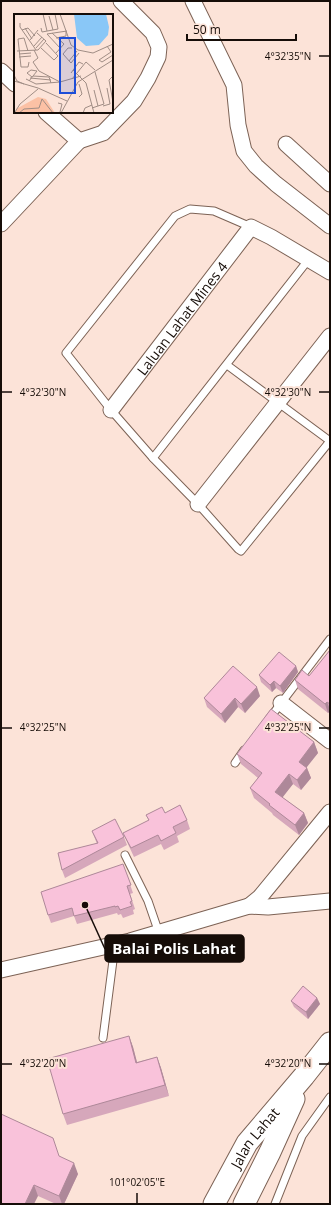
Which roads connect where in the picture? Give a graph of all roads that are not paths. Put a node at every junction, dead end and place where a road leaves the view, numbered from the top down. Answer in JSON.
{"nodes":[{"id":1,"x":121,"y":1,"type":"edge"},
{"id":2,"x":193,"y":1,"type":"edge"},
{"id":3,"x":1,"y":71,"type":"edge"},
{"id":4,"x":14,"y":83,"type":"edge"},
{"id":5,"x":47,"y":113,"type":"edge"},
{"id":6,"x":79,"y":141,"type":"junction"},
{"id":7,"x":286,"y":144,"type":"dead end"},
{"id":8,"x":330,"y":184,"type":"edge"},
{"id":9,"x":1,"y":224,"type":"edge"},
{"id":10,"x":330,"y":226,"type":"edge"},
{"id":11,"x":251,"y":227,"type":"junction"},
{"id":12,"x":309,"y":260,"type":"junction"},
{"id":13,"x":330,"y":272,"type":"edge"},
{"id":14,"x":330,"y":336,"type":"edge"},
{"id":15,"x":227,"y":365,"type":"junction"},
{"id":16,"x":278,"y":404,"type":"junction"},
{"id":17,"x":111,"y":410,"type":"junction"},
{"id":18,"x":330,"y":441,"type":"edge"},
{"id":19,"x":153,"y":458,"type":"junction"},
{"id":20,"x":198,"y":504,"type":"junction"},
{"id":21,"x":330,"y":639,"type":"edge"},
{"id":22,"x":281,"y":703,"type":"junction"},
{"id":23,"x":263,"y":727,"type":"edge"},
{"id":24,"x":330,"y":741,"type":"edge"},
{"id":25,"x":249,"y":745,"type":"edge"},
{"id":26,"x":235,"y":763,"type":"dead end"},
{"id":27,"x":330,"y":812,"type":"edge"},
{"id":28,"x":125,"y":855,"type":"dead end"},
{"id":29,"x":330,"y":901,"type":"edge"},
{"id":30,"x":249,"y":906,"type":"junction"},
{"id":31,"x":159,"y":933,"type":"junction"},
{"id":32,"x":116,"y":945,"type":"junction"},
{"id":33,"x":1,"y":970,"type":"edge"},
{"id":34,"x":103,"y":1038,"type":"dead end"},
{"id":35,"x":330,"y":1043,"type":"edge"},
{"id":36,"x":304,"y":1076,"type":"junction"},
{"id":37,"x":330,"y":1097,"type":"edge"},
{"id":38,"x":270,"y":1152,"type":"junction"},
{"id":39,"x":214,"y":1204,"type":"edge"},
{"id":40,"x":241,"y":1204,"type":"edge"},
{"id":41,"x":244,"y":1204,"type":"edge"},
{"id":42,"x":275,"y":1204,"type":"edge"}],
"edges":[{"from":1,"to":6,"type":"street"},
{"from":2,"to":10,"type":"street"},
{"from":3,"to":4,"type":"street"},
{"from":5,"to":6,"type":"street"},
{"from":6,"to":9,"type":"street"},
{"from":7,"to":8,"type":"street"},
{"from":11,"to":12,"type":"street"},
{"from":11,"to":17,"type":"street","name":"Laluan Lahat Mines 4"},
{"from":11,"to":17,"type":"lane"},
{"from":12,"to":13,"type":"street"},
{"from":12,"to":15,"type":"lane"},
{"from":14,"to":16,"type":"street"},
{"from":15,"to":16,"type":"lane"},
{"from":15,"to":19,"type":"lane"},
{"from":16,"to":18,"type":"lane"},
{"from":16,"to":20,"type":"street"},
{"from":17,"to":19,"type":"lane"},
{"from":18,"to":20,"type":"lane"},
{"from":19,"to":20,"type":"lane"},
{"from":21,"to":22,"type":"lane"},
{"from":22,"to":23,"type":"lane"},
{"from":22,"to":24,"type":"street"},
{"from":25,"to":26,"type":"lane"},
{"from":27,"to":30,"type":"street"},
{"from":28,"to":31,"type":"lane"},
{"from":29,"to":30,"type":"street"},
{"from":30,"to":31,"type":"street"},
{"from":31,"to":32,"type":"street"},
{"from":32,"to":33,"type":"street"},
{"from":32,"to":34,"type":"lane"},
{"from":35,"to":36,"type":"main road","name":"Jalan Lahat"},
{"from":36,"to":38,"type":"main road","name":"Jalan Lahat"},
{"from":36,"to":39,"type":"main road","name":"Jalan Lahat"},
{"from":37,"to":42,"type":"lane"},
{"from":38,"to":40,"type":"main road"},
{"from":38,"to":41,"type":"main road","name":"Jalan Lahat"}]}
